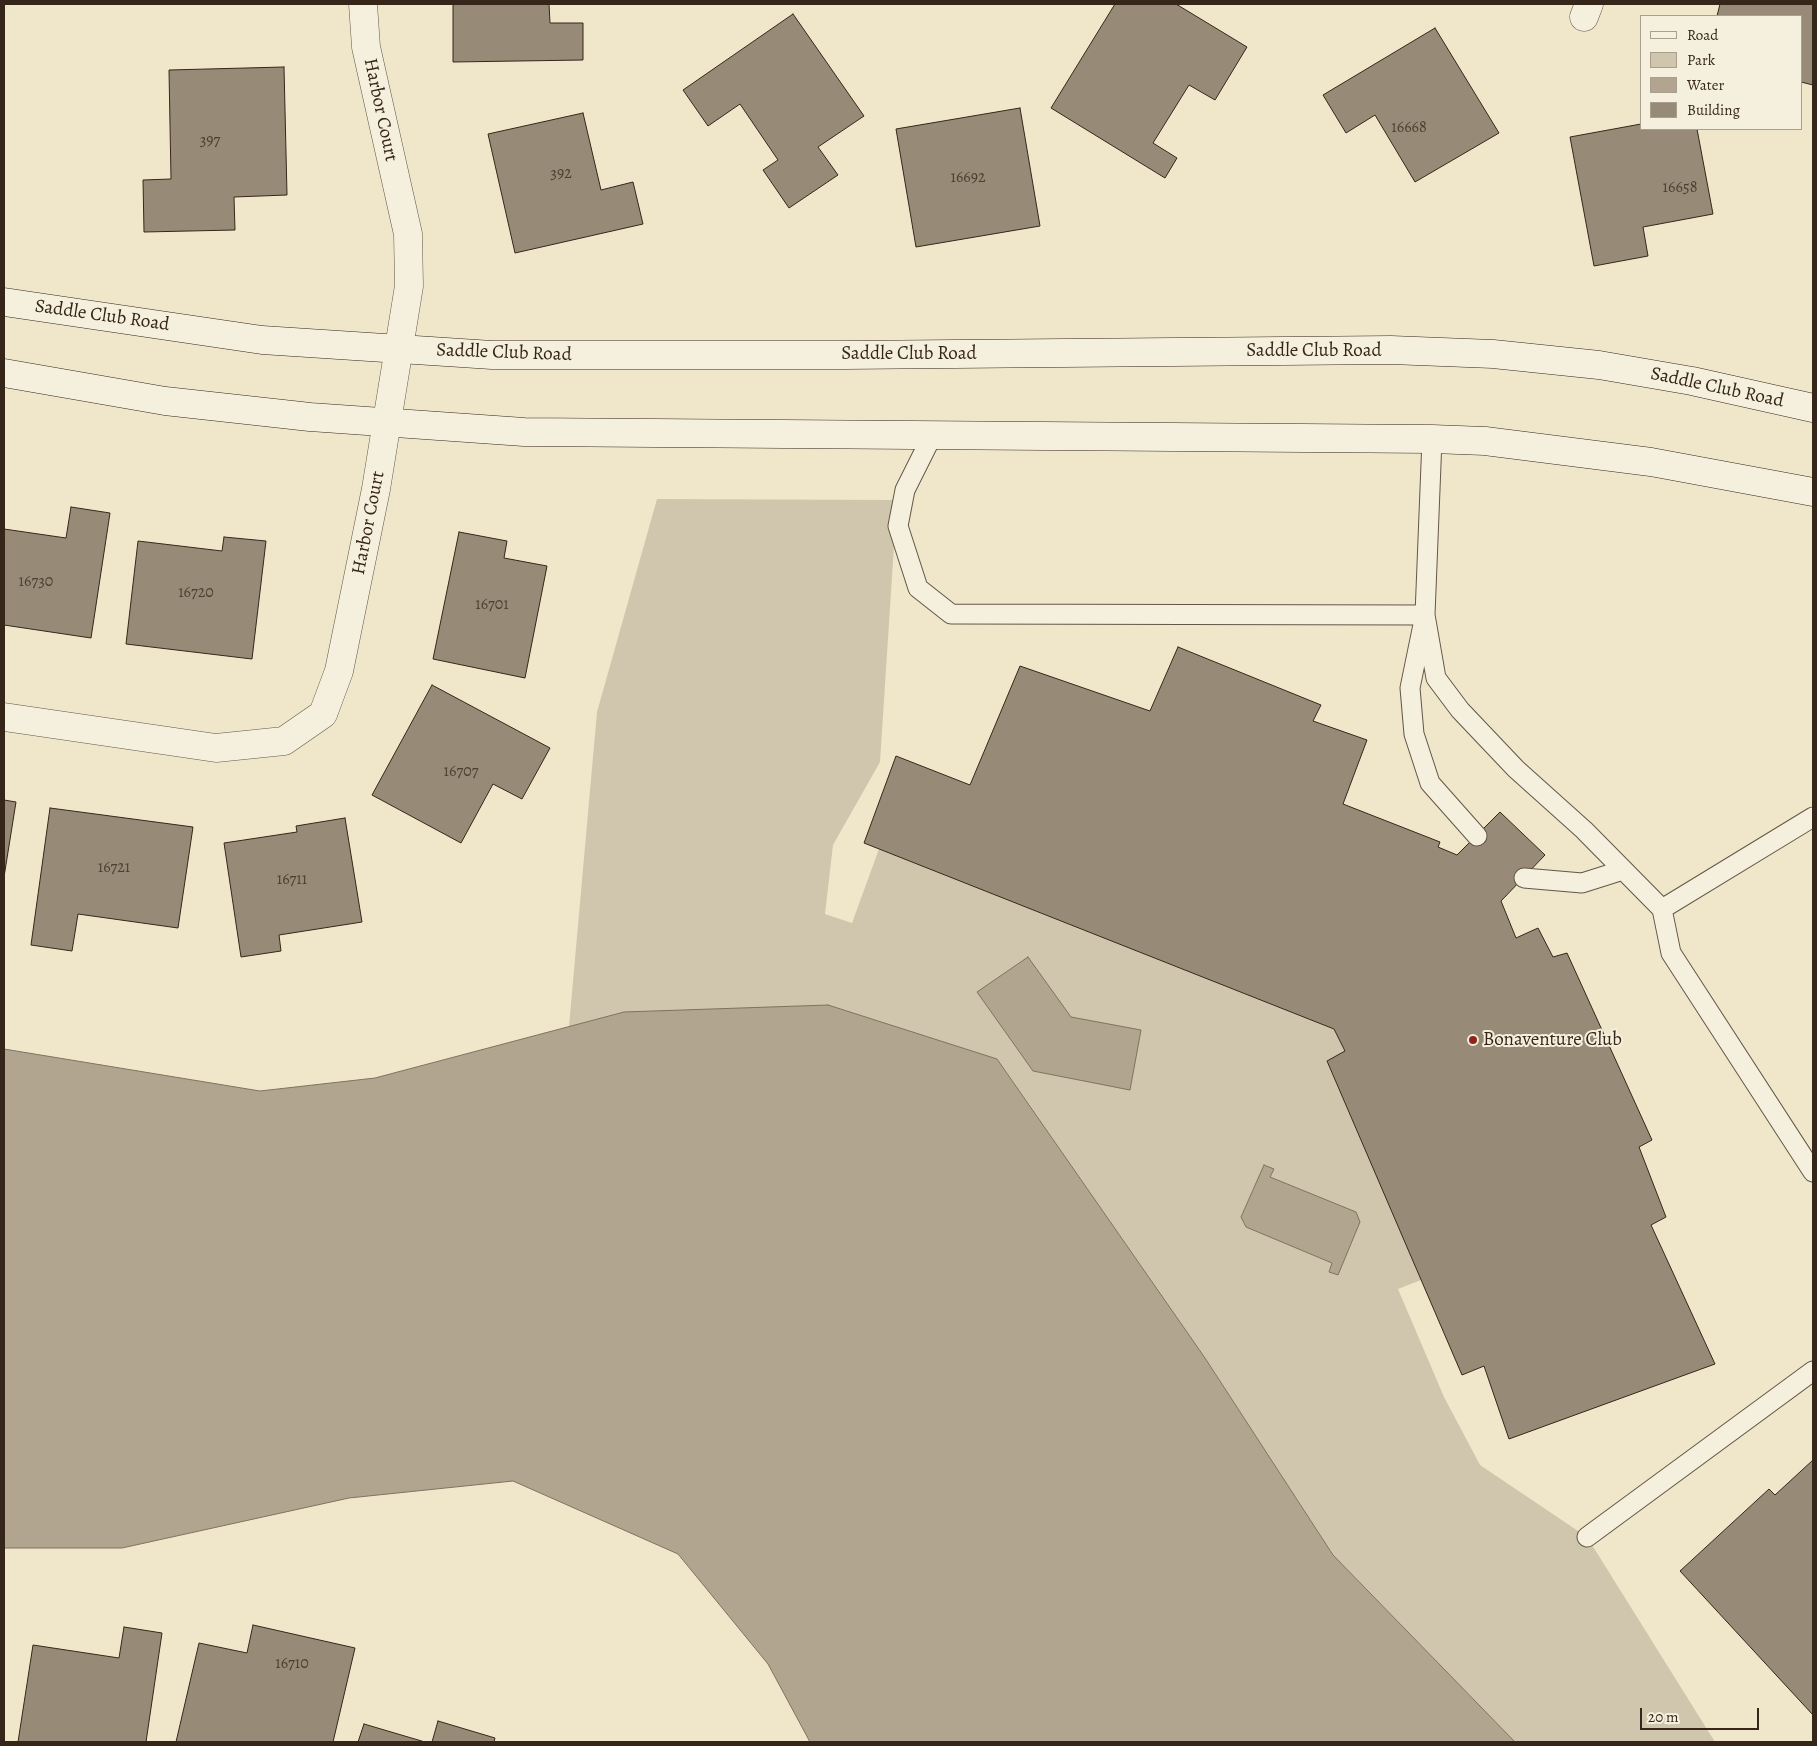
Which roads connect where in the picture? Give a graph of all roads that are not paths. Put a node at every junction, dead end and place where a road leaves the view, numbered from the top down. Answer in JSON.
{"nodes":[{"id":1,"x":363,"y":4,"type":"edge"},
{"id":2,"x":4,"y":302,"type":"edge"},
{"id":3,"x":398,"y":349,"type":"junction"},
{"id":4,"x":4,"y":374,"type":"edge"},
{"id":5,"x":1813,"y":408,"type":"edge"},
{"id":6,"x":387,"y":423,"type":"junction"},
{"id":7,"x":932,"y":436,"type":"junction"},
{"id":8,"x":1432,"y":439,"type":"junction"},
{"id":9,"x":1813,"y":492,"type":"edge"},
{"id":10,"x":1425,"y":614,"type":"junction"},
{"id":11,"x":4,"y":718,"type":"edge"},
{"id":12,"x":1813,"y":817,"type":"edge"},
{"id":13,"x":1476,"y":836,"type":"dead end"},
{"id":14,"x":1624,"y":870,"type":"junction"},
{"id":15,"x":1524,"y":878,"type":"dead end"},
{"id":16,"x":1662,"y":909,"type":"junction"},
{"id":17,"x":1813,"y":1172,"type":"edge"},
{"id":18,"x":1813,"y":1371,"type":"edge"},
{"id":19,"x":1587,"y":1537,"type":"dead end"}],
"edges":[{"from":1,"to":3,"type":"street","name":"Harbor Court"},
{"from":2,"to":3,"type":"street","name":"Saddle Club Road"},
{"from":3,"to":5,"type":"street","name":"Saddle Club Road"},
{"from":3,"to":6,"type":"street","name":"Harbor Court"},
{"from":4,"to":6,"type":"street"},
{"from":6,"to":7,"type":"street"},
{"from":6,"to":11,"type":"street","name":"Harbor Court"},
{"from":7,"to":8,"type":"street"},
{"from":7,"to":10,"type":"lane"},
{"from":8,"to":9,"type":"street"},
{"from":8,"to":10,"type":"lane"},
{"from":10,"to":13,"type":"lane"},
{"from":10,"to":14,"type":"lane"},
{"from":12,"to":16,"type":"lane"},
{"from":14,"to":15,"type":"lane"},
{"from":14,"to":16,"type":"lane"},
{"from":16,"to":17,"type":"lane"},
{"from":18,"to":19,"type":"lane"}]}
